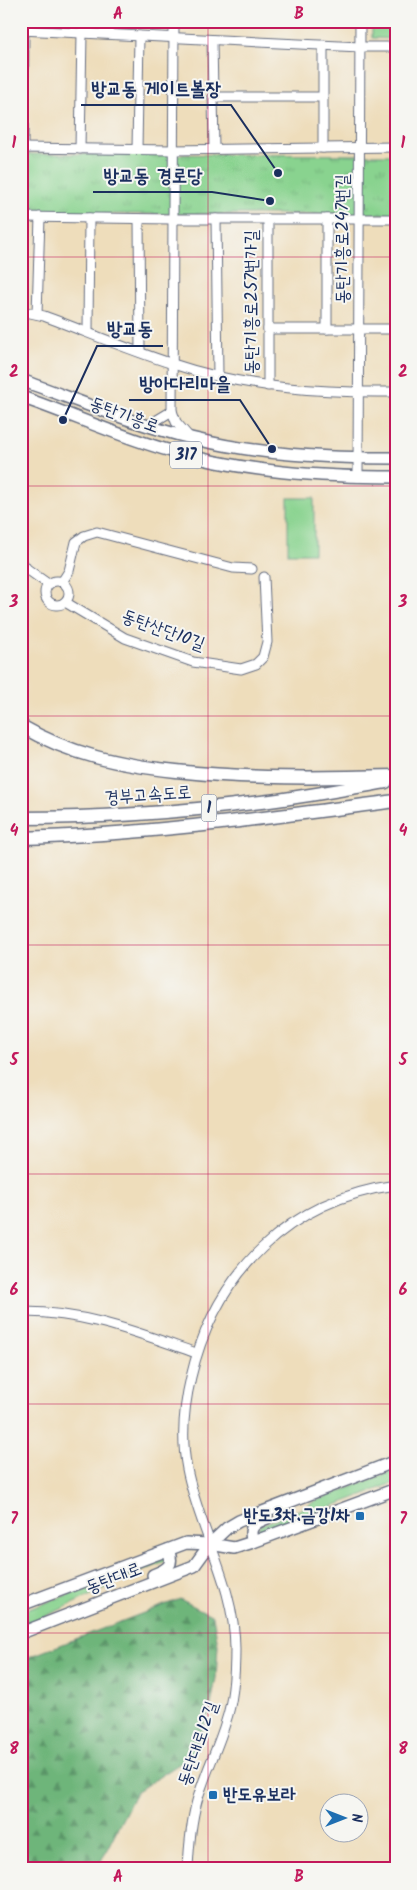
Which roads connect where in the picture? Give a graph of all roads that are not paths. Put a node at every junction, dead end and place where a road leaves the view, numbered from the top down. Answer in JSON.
{"nodes":[{"id":1,"x":174,"y":21,"type":"edge"},
{"id":2,"x":360,"y":21,"type":"edge"},
{"id":3,"x":23,"y":30,"type":"edge"},
{"id":4,"x":82,"y":33,"type":"junction"},
{"id":5,"x":139,"y":36,"type":"junction"},
{"id":6,"x":174,"y":38,"type":"junction"},
{"id":7,"x":212,"y":40,"type":"junction"},
{"id":8,"x":323,"y":45,"type":"junction"},
{"id":9,"x":360,"y":47,"type":"junction"},
{"id":10,"x":396,"y":47,"type":"edge"},
{"id":11,"x":213,"y":97,"type":"junction"},
{"id":12,"x":323,"y":97,"type":"junction"},
{"id":13,"x":359,"y":147,"type":"junction"},
{"id":14,"x":396,"y":147,"type":"edge"},
{"id":15,"x":22,"y":148,"type":"edge"},
{"id":16,"x":323,"y":148,"type":"junction"},
{"id":17,"x":80,"y":149,"type":"junction"},
{"id":18,"x":137,"y":149,"type":"junction"},
{"id":19,"x":214,"y":149,"type":"junction"},
{"id":20,"x":173,"y":150,"type":"junction"},
{"id":21,"x":21,"y":217,"type":"edge"},
{"id":22,"x":40,"y":217,"type":"junction"},
{"id":23,"x":89,"y":218,"type":"junction"},
{"id":24,"x":139,"y":219,"type":"junction"},
{"id":25,"x":173,"y":219,"type":"junction"},
{"id":26,"x":216,"y":219,"type":"junction"},
{"id":27,"x":268,"y":219,"type":"junction"},
{"id":28,"x":327,"y":219,"type":"junction"},
{"id":29,"x":359,"y":219,"type":"junction"},
{"id":30,"x":396,"y":219,"type":"edge"},
{"id":31,"x":21,"y":311,"type":"edge"},
{"id":32,"x":37,"y":314,"type":"junction"},
{"id":33,"x":268,"y":329,"type":"junction"},
{"id":34,"x":327,"y":329,"type":"junction"},
{"id":35,"x":359,"y":329,"type":"junction"},
{"id":36,"x":396,"y":329,"type":"edge"},
{"id":37,"x":88,"y":332,"type":"junction"},
{"id":38,"x":140,"y":352,"type":"junction"},
{"id":39,"x":172,"y":364,"type":"junction"},
{"id":40,"x":218,"y":376,"type":"junction"},
{"id":41,"x":21,"y":380,"type":"edge"},
{"id":42,"x":268,"y":386,"type":"junction"},
{"id":43,"x":396,"y":392,"type":"edge"},
{"id":44,"x":358,"y":393,"type":"junction"},
{"id":45,"x":21,"y":397,"type":"edge"},
{"id":46,"x":172,"y":411,"type":"junction"},
{"id":47,"x":147,"y":426,"type":"junction"},
{"id":48,"x":190,"y":438,"type":"junction"},
{"id":49,"x":358,"y":458,"type":"junction"},
{"id":50,"x":396,"y":458,"type":"edge"},
{"id":51,"x":358,"y":477,"type":"junction"},
{"id":52,"x":396,"y":477,"type":"edge"},
{"id":53,"x":21,"y":561,"type":"edge"},
{"id":54,"x":252,"y":569,"type":"dead end"},
{"id":55,"x":264,"y":577,"type":"dead end"},
{"id":56,"x":62,"y":582,"type":"junction"},
{"id":57,"x":48,"y":584,"type":"junction"},
{"id":58,"x":66,"y":602,"type":"junction"},
{"id":59,"x":21,"y":726,"type":"edge"},
{"id":60,"x":396,"y":776,"type":"edge"},
{"id":61,"x":396,"y":781,"type":"edge"},
{"id":62,"x":396,"y":801,"type":"edge"},
{"id":63,"x":21,"y":818,"type":"edge"},
{"id":64,"x":21,"y":838,"type":"edge"},
{"id":65,"x":396,"y":1185,"type":"edge"},
{"id":66,"x":21,"y":1312,"type":"edge"},
{"id":67,"x":196,"y":1353,"type":"junction"},
{"id":68,"x":396,"y":1461,"type":"edge"},
{"id":69,"x":396,"y":1489,"type":"edge"},
{"id":70,"x":290,"y":1502,"type":"junction"},
{"id":71,"x":253,"y":1542,"type":"junction"},
{"id":72,"x":210,"y":1544,"type":"junction"},
{"id":73,"x":168,"y":1550,"type":"junction"},
{"id":74,"x":125,"y":1594,"type":"junction"},
{"id":75,"x":21,"y":1605,"type":"edge"},
{"id":76,"x":21,"y":1633,"type":"edge"},
{"id":77,"x":188,"y":1869,"type":"edge"}],
"edges":[{"from":1,"to":6,"type":"street"},
{"from":2,"to":9,"type":"street","name":"동탄기흥로247번길"},
{"from":3,"to":4,"type":"street"},
{"from":3,"to":15,"type":"street"},
{"from":4,"to":5,"type":"street"},
{"from":4,"to":17,"type":"street"},
{"from":5,"to":6,"type":"street"},
{"from":5,"to":18,"type":"street"},
{"from":6,"to":7,"type":"street"},
{"from":6,"to":20,"type":"street"},
{"from":7,"to":8,"type":"street"},
{"from":7,"to":11,"type":"street"},
{"from":8,"to":9,"type":"street"},
{"from":8,"to":12,"type":"street"},
{"from":9,"to":10,"type":"street"},
{"from":9,"to":13,"type":"street","name":"동탄기흥로247번길"},
{"from":11,"to":12,"type":"street"},
{"from":11,"to":19,"type":"street"},
{"from":12,"to":16,"type":"street"},
{"from":13,"to":14,"type":"street"},
{"from":13,"to":16,"type":"street"},
{"from":13,"to":29,"type":"street","name":"동탄기흥로247번길"},
{"from":15,"to":17,"type":"street"},
{"from":16,"to":19,"type":"street"},
{"from":17,"to":18,"type":"street"},
{"from":18,"to":20,"type":"street"},
{"from":19,"to":20,"type":"street"},
{"from":20,"to":25,"type":"street"},
{"from":21,"to":22,"type":"street"},
{"from":22,"to":23,"type":"street"},
{"from":22,"to":32,"type":"street"},
{"from":23,"to":24,"type":"street"},
{"from":23,"to":37,"type":"street"},
{"from":24,"to":25,"type":"street"},
{"from":24,"to":38,"type":"street"},
{"from":25,"to":26,"type":"street"},
{"from":25,"to":39,"type":"street"},
{"from":26,"to":27,"type":"street"},
{"from":26,"to":40,"type":"street","name":"동탄기흥로257번가길"},
{"from":27,"to":28,"type":"street"},
{"from":27,"to":33,"type":"street","name":"동탄기흥로257번가길"},
{"from":28,"to":29,"type":"street"},
{"from":28,"to":34,"type":"street"},
{"from":29,"to":30,"type":"street"},
{"from":29,"to":35,"type":"street","name":"동탄기흥로247번길"},
{"from":31,"to":32,"type":"street","name":"동탄기흥로257번가길"},
{"from":32,"to":37,"type":"street","name":"동탄기흥로257번가길"},
{"from":33,"to":34,"type":"street"},
{"from":33,"to":42,"type":"street","name":"동탄기흥로257번가길"},
{"from":34,"to":35,"type":"street"},
{"from":35,"to":36,"type":"street"},
{"from":35,"to":44,"type":"street","name":"동탄기흥로247번길"},
{"from":37,"to":38,"type":"street","name":"동탄기흥로257번가길"},
{"from":38,"to":39,"type":"street","name":"동탄기흥로257번가길"},
{"from":39,"to":40,"type":"street","name":"동탄기흥로257번가길"},
{"from":39,"to":46,"type":"street"},
{"from":40,"to":42,"type":"street","name":"동탄기흥로257번가길"},
{"from":41,"to":47,"type":"main road","name":"동탄기흥로","number":"317"},
{"from":42,"to":44,"type":"street","name":"동탄기흥로257번가길"},
{"from":43,"to":44,"type":"street","name":"동탄기흥로257번가길"},
{"from":44,"to":49,"type":"street","name":"동탄기흥로247번길"},
{"from":45,"to":51,"type":"main road","name":"동탄기흥로","number":"317"},
{"from":46,"to":47,"type":"street"},
{"from":46,"to":48,"type":"street"},
{"from":47,"to":48,"type":"main road","name":"동탄기흥로","number":"317"},
{"from":48,"to":49,"type":"main road","name":"동탄기흥로","number":"317"},
{"from":49,"to":50,"type":"main road","name":"동탄기흥로","number":"317"},
{"from":49,"to":51,"type":"street","name":"동탄기흥로247번길"},
{"from":51,"to":52,"type":"main road","name":"동탄기흥로","number":"317"},
{"from":53,"to":57,"type":"street"},
{"from":54,"to":56,"type":"street"},
{"from":55,"to":58,"type":"street","name":"동탄산단10길"},
{"from":56,"to":57,"type":"street"},
{"from":56,"to":58,"type":"street"},
{"from":57,"to":58,"type":"street"},
{"from":59,"to":60,"type":"highway"},
{"from":61,"to":63,"type":"highway","name":"경부고속도로","number":"1"},
{"from":62,"to":64,"type":"highway","name":"경부고속도로","number":"1"},
{"from":65,"to":67,"type":"street","name":"동탄대로12길"},
{"from":66,"to":67,"type":"street"},
{"from":67,"to":72,"type":"street","name":"동탄대로12길"},
{"from":68,"to":70,"type":"main road","name":"동탄대로"},
{"from":69,"to":71,"type":"main road","name":"동탄대로"},
{"from":70,"to":71,"type":"main road"},
{"from":70,"to":72,"type":"main road","name":"동탄대로"},
{"from":71,"to":72,"type":"main road","name":"동탄대로"},
{"from":72,"to":73,"type":"main road","name":"동탄대로"},
{"from":72,"to":74,"type":"main road","name":"동탄대로"},
{"from":72,"to":77,"type":"street","name":"동탄대로12길"},
{"from":73,"to":74,"type":"main road"},
{"from":73,"to":75,"type":"main road","name":"동탄대로"},
{"from":74,"to":76,"type":"main road","name":"동탄대로"}]}
